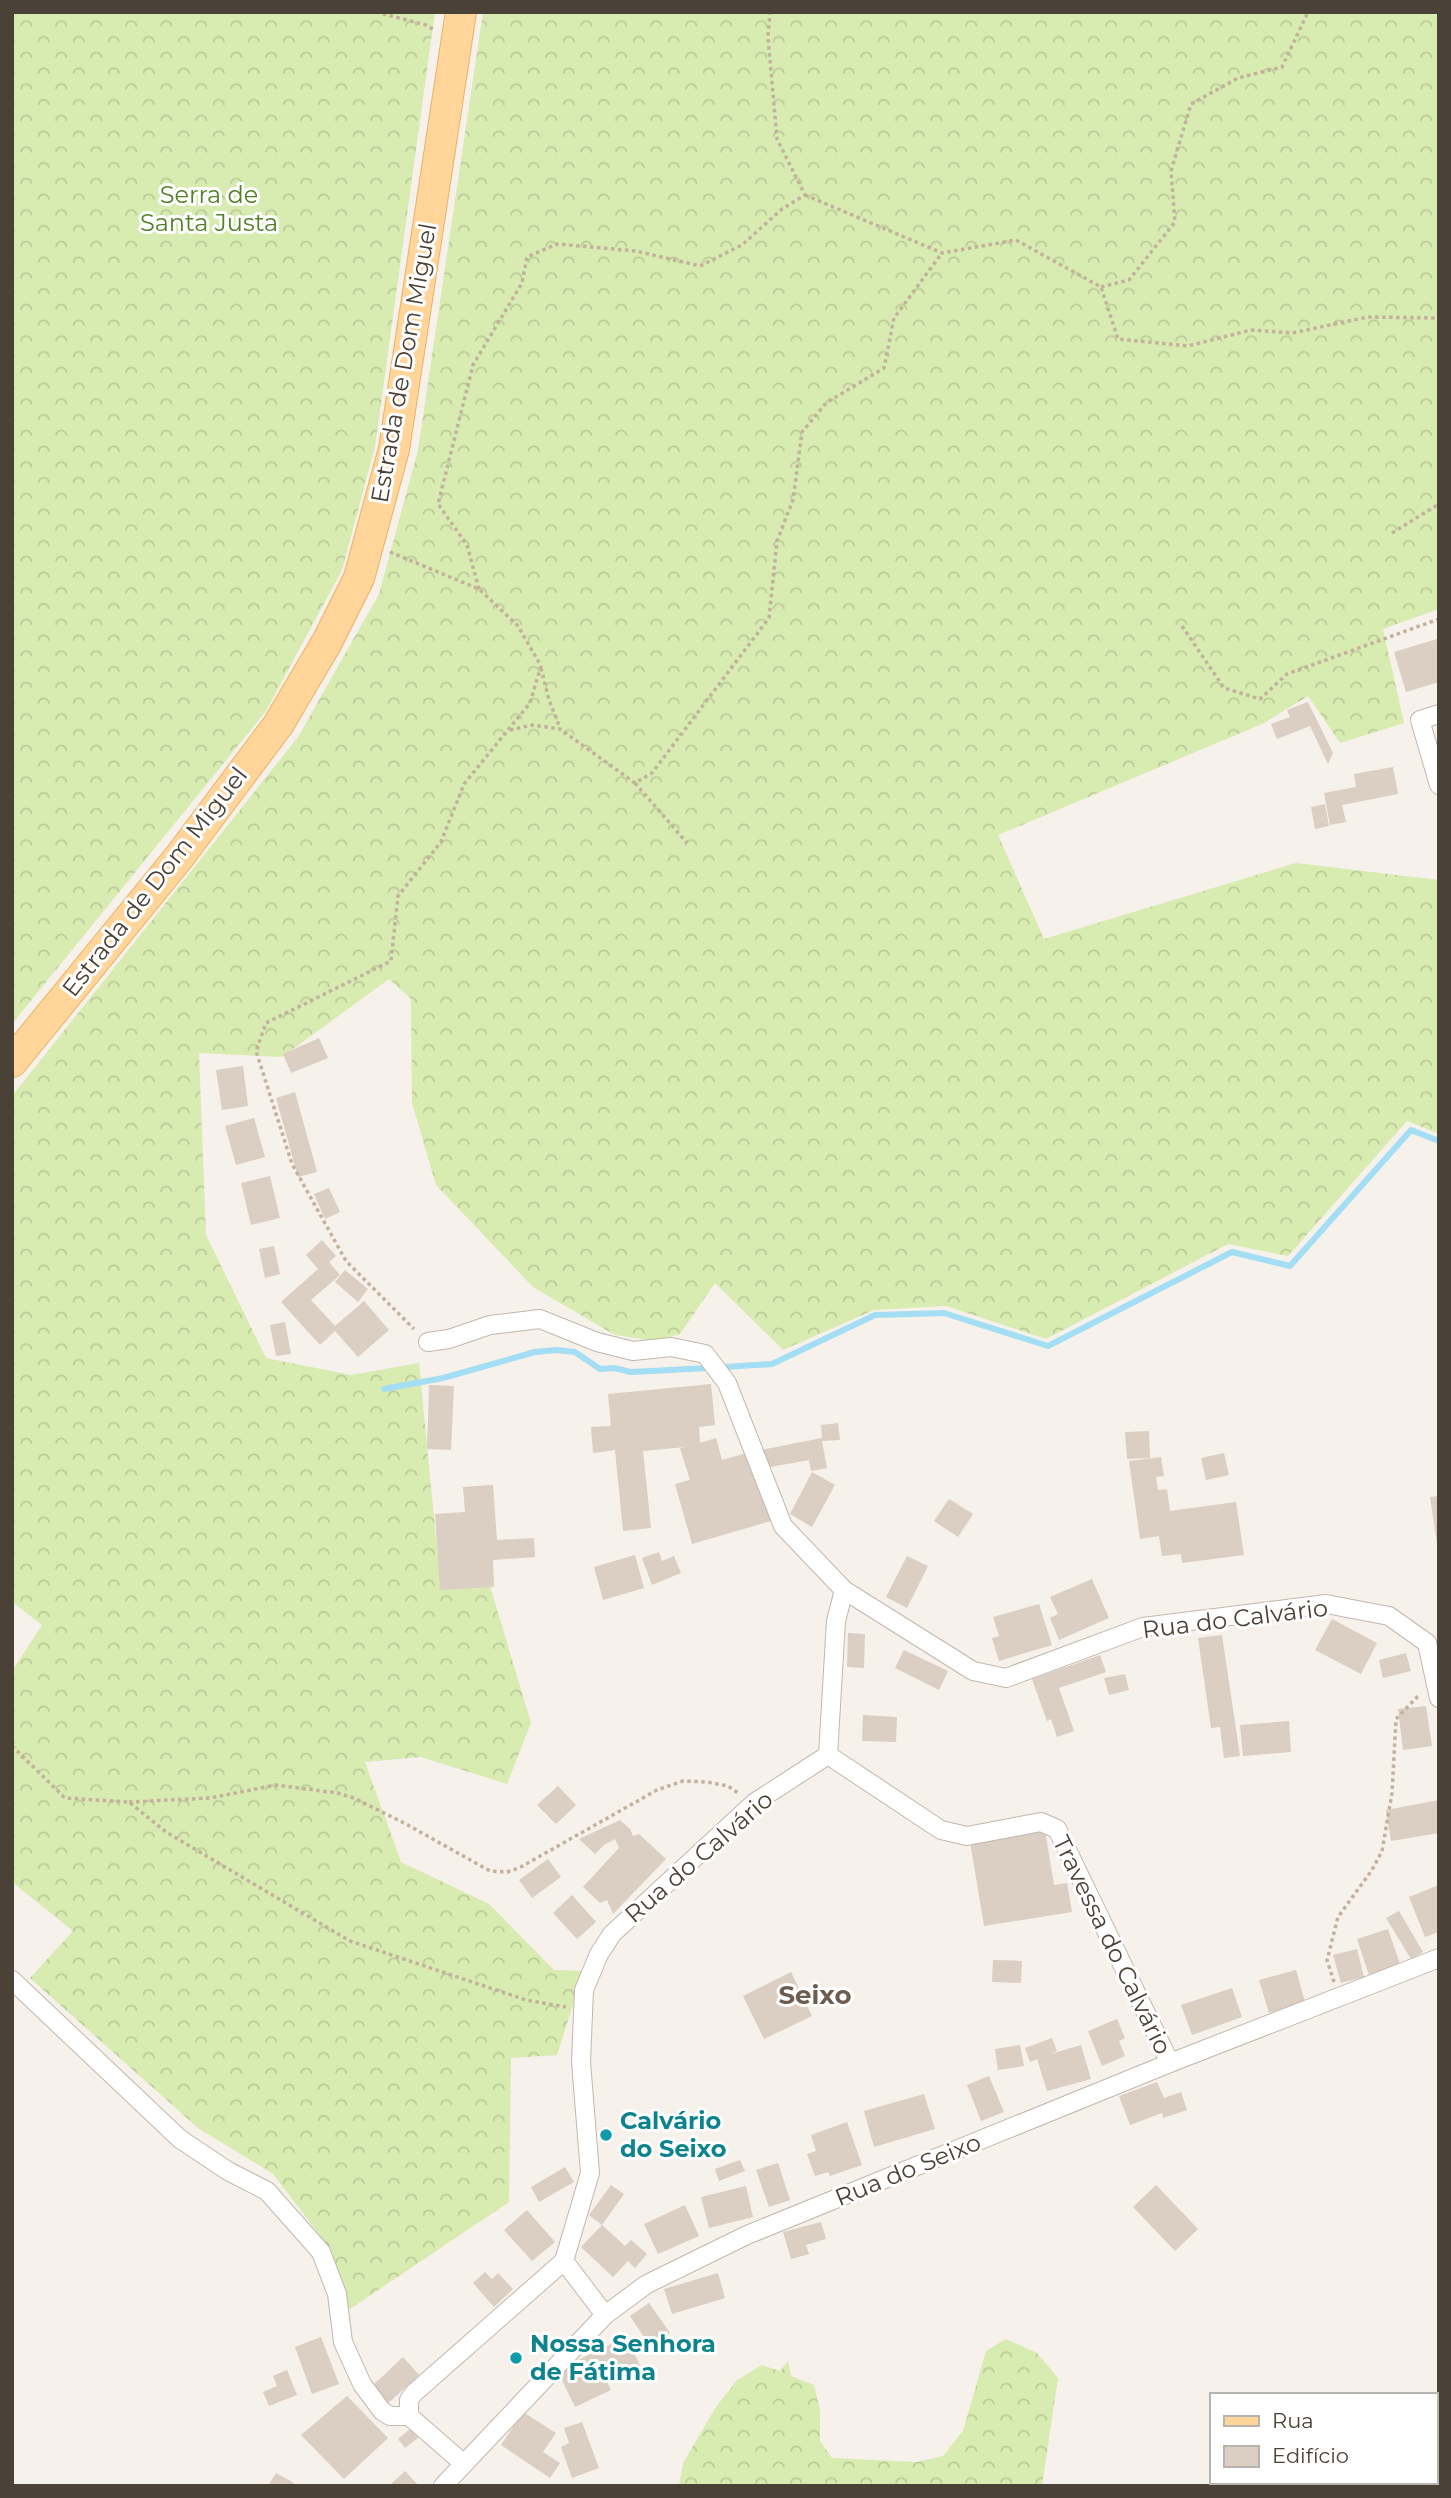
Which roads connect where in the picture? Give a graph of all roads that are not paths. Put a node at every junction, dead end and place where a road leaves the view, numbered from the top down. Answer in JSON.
{"nodes":[{"id":1,"x":461,"y":12,"type":"edge"},
{"id":2,"x":1439,"y":714,"type":"edge"},
{"id":3,"x":1439,"y":785,"type":"edge"},
{"id":4,"x":12,"y":1062,"type":"edge"},
{"id":5,"x":428,"y":1342,"type":"road end"},
{"id":6,"x":844,"y":1590,"type":"junction"},
{"id":7,"x":1433,"y":1640,"type":"edge"},
{"id":8,"x":1439,"y":1698,"type":"edge"},
{"id":9,"x":828,"y":1755,"type":"junction"},
{"id":10,"x":1439,"y":1958,"type":"edge"},
{"id":11,"x":12,"y":1980,"type":"edge"},
{"id":12,"x":1170,"y":2063,"type":"junction"},
{"id":13,"x":564,"y":2261,"type":"junction"},
{"id":14,"x":605,"y":2315,"type":"junction"},
{"id":15,"x":409,"y":2416,"type":"junction"},
{"id":16,"x":464,"y":2464,"type":"junction"},
{"id":17,"x":443,"y":2486,"type":"edge"}],
"edges":[{"from":1,"to":4,"type":"main road","name":"Estrada de Dom Miguel"},
{"from":2,"to":3,"type":"street"},
{"from":5,"to":6,"type":"street","name":"Rua do Calvário"},
{"from":6,"to":7,"type":"street","name":"Rua do Calvário"},
{"from":6,"to":9,"type":"street"},
{"from":7,"to":8,"type":"street"},
{"from":9,"to":12,"type":"street","name":"Travessa do Calvário"},
{"from":9,"to":13,"type":"street","name":"Rua do Calvário"},
{"from":10,"to":12,"type":"street","name":"Rua do Seixo"},
{"from":11,"to":15,"type":"street"},
{"from":12,"to":14,"type":"street","name":"Rua do Seixo"},
{"from":13,"to":14,"type":"street"},
{"from":13,"to":15,"type":"street"},
{"from":14,"to":16,"type":"street","name":"Rua do Seixo"},
{"from":15,"to":16,"type":"street"},
{"from":16,"to":17,"type":"street","name":"Rua do Seixo"}]}
